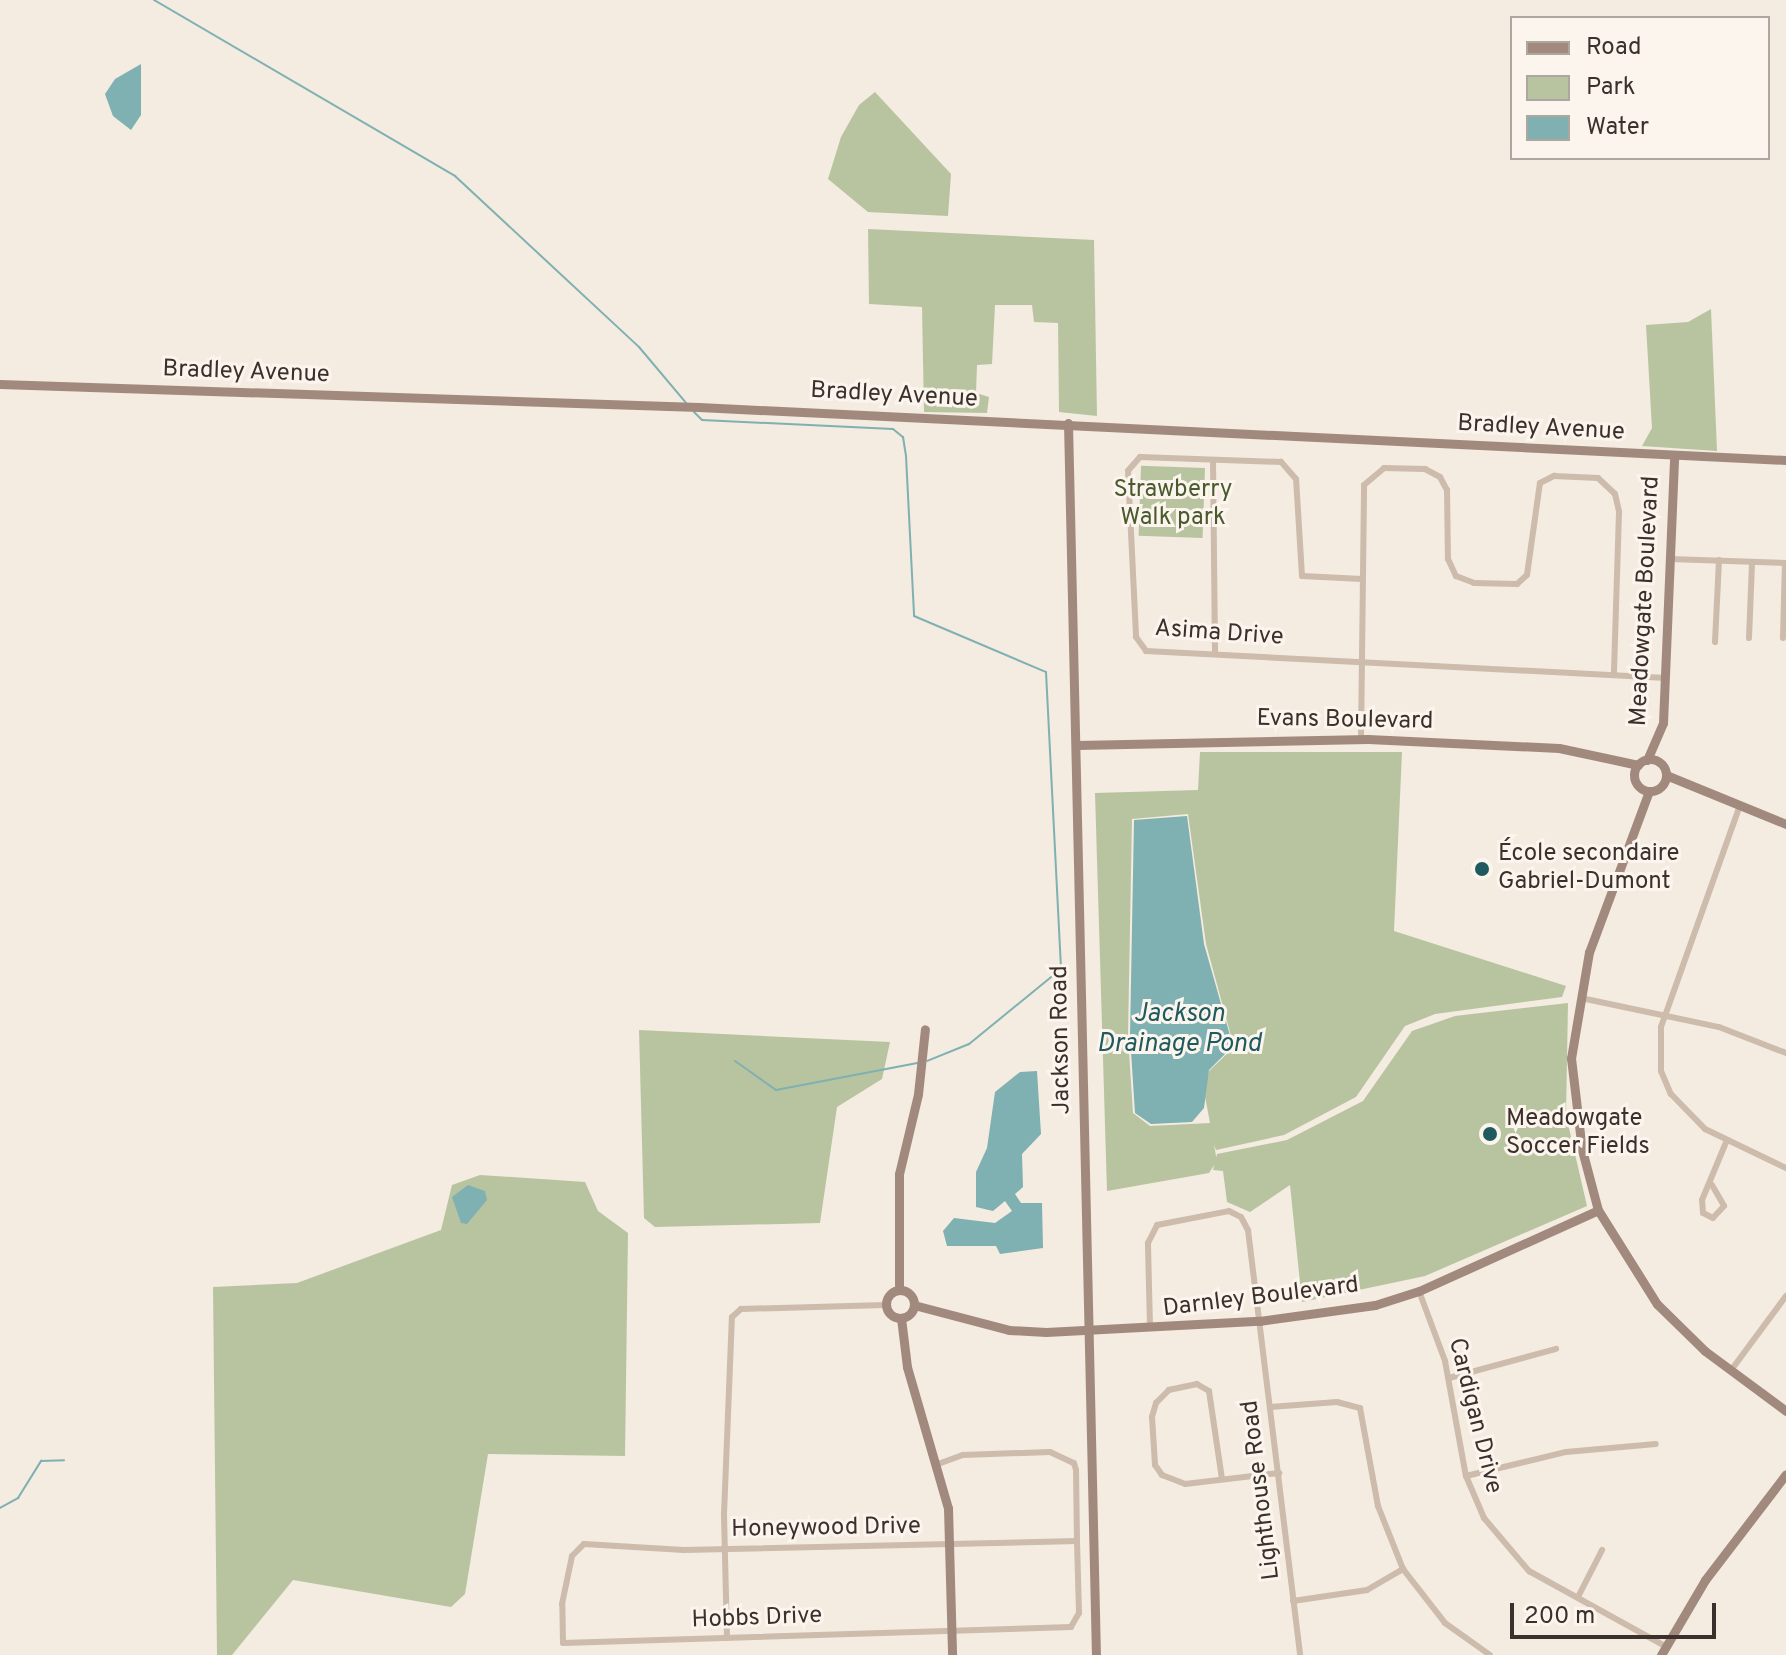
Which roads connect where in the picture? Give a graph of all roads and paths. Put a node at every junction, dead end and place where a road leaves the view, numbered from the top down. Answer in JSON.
{"nodes":[{"id":1,"x":0,"y":384,"type":"edge"},
{"id":2,"x":1068,"y":423,"type":"junction"},
{"id":3,"x":1674,"y":457,"type":"junction"},
{"id":4,"x":1213,"y":460,"type":"junction"},
{"id":5,"x":1786,"y":460,"type":"edge"},
{"id":6,"x":1670,"y":559,"type":"junction"},
{"id":7,"x":1719,"y":560,"type":"junction"},
{"id":8,"x":1752,"y":562,"type":"junction"},
{"id":9,"x":1786,"y":563,"type":"edge"},
{"id":10,"x":1362,"y":579,"type":"junction"},
{"id":11,"x":1749,"y":638,"type":"dead end"},
{"id":12,"x":1783,"y":638,"type":"dead end"},
{"id":13,"x":1715,"y":642,"type":"dead end"},
{"id":14,"x":1215,"y":654,"type":"junction"},
{"id":15,"x":1362,"y":660,"type":"junction"},
{"id":16,"x":1614,"y":672,"type":"junction"},
{"id":17,"x":1666,"y":678,"type":"junction"},
{"id":18,"x":1361,"y":739,"type":"junction"},
{"id":19,"x":1077,"y":745,"type":"junction"},
{"id":20,"x":1657,"y":747,"type":"junction"},
{"id":21,"x":1660,"y":764,"type":"junction"},
{"id":22,"x":1640,"y":766,"type":"junction"},
{"id":23,"x":1664,"y":779,"type":"junction"},
{"id":24,"x":1644,"y":790,"type":"junction"},
{"id":25,"x":1739,"y":808,"type":"junction"},
{"id":26,"x":1786,"y":824,"type":"edge"},
{"id":27,"x":1581,"y":998,"type":"junction"},
{"id":28,"x":1665,"y":1016,"type":"junction"},
{"id":29,"x":925,"y":1029,"type":"dead end"},
{"id":30,"x":1786,"y":1053,"type":"edge"},
{"id":31,"x":1727,"y":1140,"type":"junction"},
{"id":32,"x":1786,"y":1168,"type":"edge"},
{"id":33,"x":1712,"y":1185,"type":"junction"},
{"id":34,"x":1598,"y":1210,"type":"junction"},
{"id":35,"x":899,"y":1290,"type":"junction"},
{"id":36,"x":1419,"y":1291,"type":"junction"},
{"id":37,"x":1786,"y":1296,"type":"edge"},
{"id":38,"x":885,"y":1305,"type":"junction"},
{"id":39,"x":914,"y":1305,"type":"junction"},
{"id":40,"x":901,"y":1318,"type":"junction"},
{"id":41,"x":1259,"y":1321,"type":"junction"},
{"id":42,"x":1088,"y":1331,"type":"junction"},
{"id":43,"x":1150,"y":1331,"type":"junction"},
{"id":44,"x":1556,"y":1349,"type":"dead end"},
{"id":45,"x":1732,"y":1369,"type":"junction"},
{"id":46,"x":1449,"y":1378,"type":"junction"},
{"id":47,"x":1270,"y":1407,"type":"junction"},
{"id":48,"x":1786,"y":1411,"type":"edge"},
{"id":49,"x":1656,"y":1444,"type":"dead end"},
{"id":50,"x":938,"y":1464,"type":"junction"},
{"id":51,"x":1279,"y":1473,"type":"junction"},
{"id":52,"x":1466,"y":1476,"type":"junction"},
{"id":53,"x":1222,"y":1479,"type":"junction"},
{"id":54,"x":1784,"y":1481,"type":"edge"},
{"id":55,"x":1077,"y":1541,"type":"junction"},
{"id":56,"x":949,"y":1544,"type":"junction"},
{"id":57,"x":724,"y":1550,"type":"junction"},
{"id":58,"x":1602,"y":1550,"type":"dead end"},
{"id":59,"x":1403,"y":1569,"type":"junction"},
{"id":60,"x":1578,"y":1597,"type":"junction"},
{"id":61,"x":1293,"y":1601,"type":"junction"},
{"id":62,"x":952,"y":1631,"type":"junction"},
{"id":63,"x":727,"y":1638,"type":"junction"},
{"id":64,"x":563,"y":1643,"type":"joint"},
{"id":65,"x":1663,"y":1650,"type":"edge"},
{"id":66,"x":952,"y":1655,"type":"edge"},
{"id":67,"x":1096,"y":1655,"type":"edge"},
{"id":68,"x":1300,"y":1655,"type":"edge"},
{"id":69,"x":1490,"y":1655,"type":"edge"}],
"edges":[{"from":1,"to":2,"type":"street","name":"Bradley Avenue"},
{"from":2,"to":3,"type":"street","name":"Bradley Avenue"},
{"from":2,"to":19,"type":"street","name":"Jackson Road"},
{"from":3,"to":5,"type":"street","name":"Bradley Avenue"},
{"from":3,"to":6,"type":"street","name":"Meadowgate Boulevard"},
{"from":4,"to":10,"type":"street","name":"Asima Drive"},
{"from":4,"to":14,"type":"street"},
{"from":4,"to":14,"type":"street","name":"Asima Drive"},
{"from":6,"to":7,"type":"street"},
{"from":6,"to":17,"type":"street","name":"Meadowgate Boulevard"},
{"from":7,"to":8,"type":"street"},
{"from":7,"to":13,"type":"street"},
{"from":8,"to":9,"type":"street"},
{"from":8,"to":11,"type":"street"},
{"from":9,"to":12,"type":"street"},
{"from":10,"to":15,"type":"street"},
{"from":10,"to":16,"type":"street"},
{"from":14,"to":15,"type":"street","name":"Asima Drive"},
{"from":15,"to":16,"type":"street","name":"Asima Drive"},
{"from":15,"to":18,"type":"street"},
{"from":16,"to":17,"type":"street","name":"Asima Drive"},
{"from":17,"to":20,"type":"street","name":"Meadowgate Boulevard"},
{"from":18,"to":19,"type":"street","name":"Evans Boulevard"},
{"from":18,"to":22,"type":"street","name":"Evans Boulevard"},
{"from":19,"to":42,"type":"street","name":"Jackson Road"},
{"from":20,"to":21,"type":"street","name":"Meadowgate Boulevard"},
{"from":20,"to":22,"type":"street","name":"Meadowgate Boulevard"},
{"from":21,"to":22,"type":"street","name":"Evans Boulevard"},
{"from":21,"to":23,"type":"street","name":"Meadowgate Boulevard"},
{"from":22,"to":24,"type":"street"},
{"from":23,"to":24,"type":"street"},
{"from":23,"to":25,"type":"street"},
{"from":24,"to":27,"type":"street"},
{"from":25,"to":26,"type":"street"},
{"from":25,"to":28,"type":"street"},
{"from":27,"to":28,"type":"street"},
{"from":27,"to":34,"type":"street"},
{"from":28,"to":30,"type":"street"},
{"from":28,"to":31,"type":"street"},
{"from":29,"to":35,"type":"street"},
{"from":31,"to":32,"type":"street"},
{"from":31,"to":33,"type":"street"},
{"from":33,"to":33,"type":"street"},
{"from":34,"to":36,"type":"street","name":"Darnley Boulevard"},
{"from":34,"to":45,"type":"street"},
{"from":35,"to":38,"type":"street"},
{"from":35,"to":39,"type":"street"},
{"from":36,"to":41,"type":"street","name":"Darnley Boulevard"},
{"from":36,"to":46,"type":"street","name":"Cardigan Drive"},
{"from":37,"to":45,"type":"street"},
{"from":38,"to":40,"type":"street"},
{"from":38,"to":57,"type":"street"},
{"from":39,"to":40,"type":"street"},
{"from":39,"to":42,"type":"street","name":"Darnley Boulevard"},
{"from":40,"to":50,"type":"street"},
{"from":41,"to":43,"type":"street","name":"Darnley Boulevard"},
{"from":41,"to":43,"type":"street","name":"Lighthouse Road"},
{"from":41,"to":47,"type":"street","name":"Lighthouse Road"},
{"from":42,"to":43,"type":"street","name":"Darnley Boulevard"},
{"from":42,"to":67,"type":"street","name":"Jackson Road"},
{"from":44,"to":46,"type":"street"},
{"from":45,"to":48,"type":"street"},
{"from":46,"to":52,"type":"street","name":"Cardigan Drive"},
{"from":47,"to":51,"type":"street","name":"Lighthouse Road"},
{"from":47,"to":59,"type":"street"},
{"from":49,"to":52,"type":"street"},
{"from":50,"to":55,"type":"street"},
{"from":50,"to":56,"type":"street"},
{"from":51,"to":53,"type":"street"},
{"from":51,"to":61,"type":"street","name":"Lighthouse Road"},
{"from":52,"to":60,"type":"street","name":"Cardigan Drive"},
{"from":53,"to":53,"type":"street"},
{"from":54,"to":65,"type":"street"},
{"from":55,"to":56,"type":"street","name":"Honeywood Drive"},
{"from":55,"to":62,"type":"street","name":"Hobbs Drive"},
{"from":56,"to":57,"type":"street","name":"Honeywood Drive"},
{"from":56,"to":62,"type":"street"},
{"from":57,"to":63,"type":"street"},
{"from":57,"to":64,"type":"street","name":"Honeywood Drive"},
{"from":58,"to":60,"type":"street"},
{"from":59,"to":61,"type":"street"},
{"from":59,"to":69,"type":"street"},
{"from":60,"to":65,"type":"street","name":"Cardigan Drive"},
{"from":61,"to":68,"type":"street","name":"Lighthouse Road"},
{"from":62,"to":63,"type":"street","name":"Hobbs Drive"},
{"from":62,"to":66,"type":"street"},
{"from":63,"to":64,"type":"street","name":"Hobbs Drive"}]}
